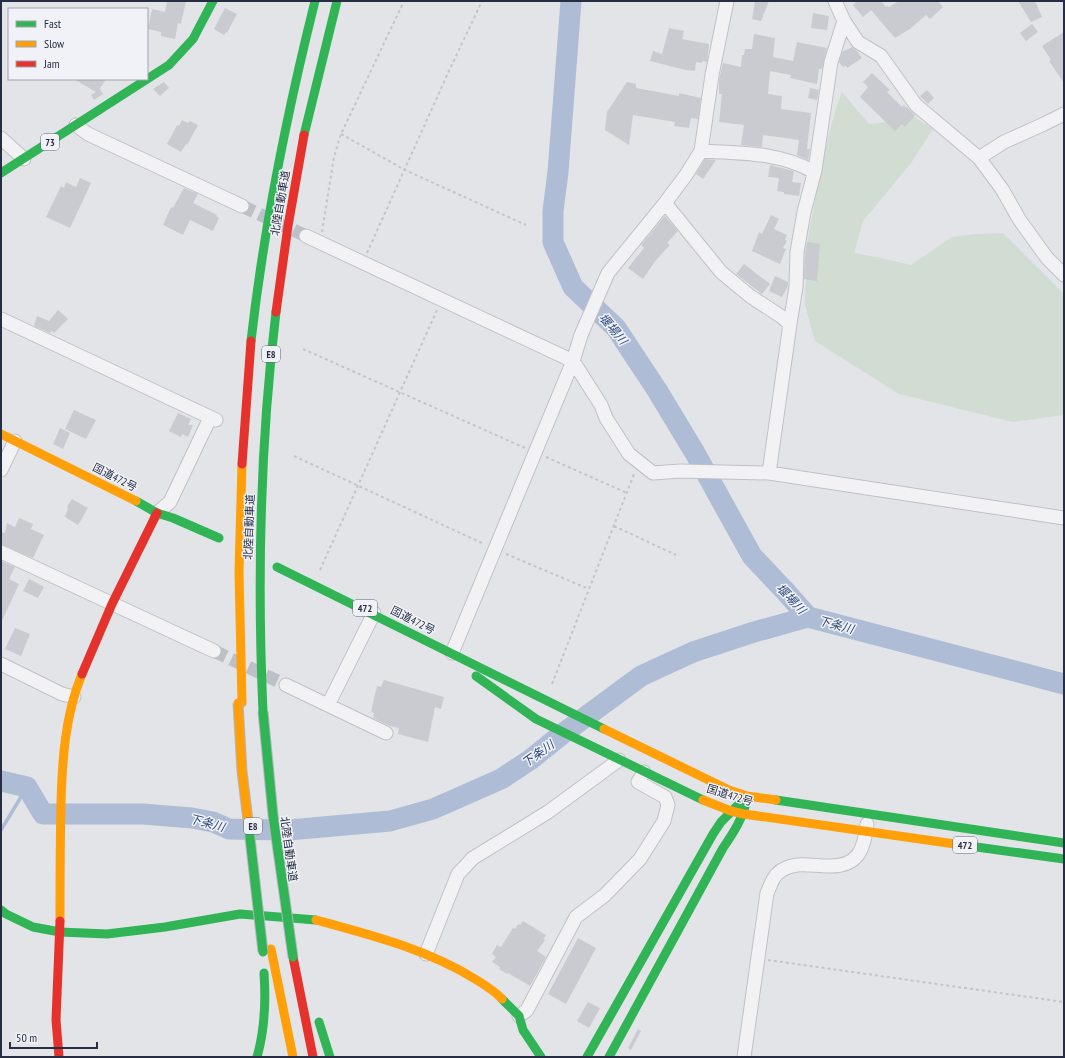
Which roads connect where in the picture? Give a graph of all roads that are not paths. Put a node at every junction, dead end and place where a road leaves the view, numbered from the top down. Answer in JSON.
{"nodes":[{"id":1,"x":213,"y":1,"type":"edge"},
{"id":2,"x":315,"y":1,"type":"edge"},
{"id":3,"x":337,"y":1,"type":"edge"},
{"id":4,"x":727,"y":1,"type":"edge"},
{"id":5,"x":837,"y":1,"type":"edge"},
{"id":6,"x":844,"y":21,"type":"junction"},
{"id":7,"x":148,"y":78,"type":"edge"},
{"id":8,"x":145,"y":80,"type":"edge"},
{"id":9,"x":1064,"y":114,"type":"edge"},
{"id":10,"x":76,"y":125,"type":"junction"},
{"id":11,"x":1,"y":138,"type":"edge"},
{"id":12,"x":700,"y":150,"type":"junction"},
{"id":13,"x":24,"y":158,"type":"junction"},
{"id":14,"x":979,"y":158,"type":"junction"},
{"id":15,"x":814,"y":172,"type":"junction"},
{"id":16,"x":1,"y":173,"type":"edge"},
{"id":17,"x":665,"y":203,"type":"junction"},
{"id":18,"x":242,"y":206,"type":"tunnel mouth"},
{"id":19,"x":306,"y":236,"type":"tunnel mouth"},
{"id":20,"x":1064,"y":275,"type":"edge"},
{"id":21,"x":1,"y":319,"type":"edge"},
{"id":22,"x":790,"y":324,"type":"junction"},
{"id":23,"x":573,"y":361,"type":"junction"},
{"id":24,"x":1,"y":434,"type":"edge"},
{"id":25,"x":14,"y":441,"type":"junction"},
{"id":26,"x":1,"y":470,"type":"edge"},
{"id":27,"x":769,"y":474,"type":"junction"},
{"id":28,"x":157,"y":513,"type":"junction"},
{"id":29,"x":1064,"y":518,"type":"edge"},
{"id":30,"x":219,"y":538,"type":"dead end"},
{"id":31,"x":1,"y":552,"type":"edge"},
{"id":32,"x":277,"y":567,"type":"dead end"},
{"id":33,"x":112,"y":604,"type":"junction"},
{"id":34,"x":374,"y":612,"type":"junction"},
{"id":35,"x":214,"y":650,"type":"tunnel mouth"},
{"id":36,"x":452,"y":653,"type":"junction"},
{"id":37,"x":1,"y":664,"type":"edge"},
{"id":38,"x":286,"y":685,"type":"tunnel mouth"},
{"id":39,"x":74,"y":697,"type":"junction"},
{"id":40,"x":328,"y":705,"type":"junction"},
{"id":41,"x":386,"y":732,"type":"dead end"},
{"id":42,"x":619,"y":760,"type":"junction"},
{"id":43,"x":644,"y":772,"type":"junction"},
{"id":44,"x":747,"y":796,"type":"junction"},
{"id":45,"x":731,"y":810,"type":"junction"},
{"id":46,"x":744,"y":814,"type":"junction"},
{"id":47,"x":868,"y":814,"type":"junction"},
{"id":48,"x":866,"y":832,"type":"junction"},
{"id":49,"x":1064,"y":843,"type":"edge"},
{"id":50,"x":1064,"y":859,"type":"edge"},
{"id":51,"x":1,"y":910,"type":"edge"},
{"id":52,"x":60,"y":932,"type":"junction"},
{"id":53,"x":426,"y":954,"type":"junction"},
{"id":54,"x":265,"y":957,"type":"junction"},
{"id":55,"x":297,"y":958,"type":"junction"},
{"id":56,"x":307,"y":980,"type":"dead end"},
{"id":57,"x":317,"y":1014,"type":"dead end"},
{"id":58,"x":519,"y":1016,"type":"junction"},
{"id":59,"x":59,"y":1057,"type":"edge"},
{"id":60,"x":257,"y":1057,"type":"edge"},
{"id":61,"x":293,"y":1057,"type":"edge"},
{"id":62,"x":313,"y":1057,"type":"edge"},
{"id":63,"x":330,"y":1057,"type":"edge"},
{"id":64,"x":541,"y":1057,"type":"edge"},
{"id":65,"x":587,"y":1057,"type":"edge"},
{"id":66,"x":609,"y":1057,"type":"edge"},
{"id":67,"x":744,"y":1057,"type":"edge"}],
"edges":[{"from":1,"to":7,"type":"main road","number":"73"},
{"from":2,"to":54,"type":"main road","name":"北陸自動車道","number":"E8"},
{"from":3,"to":55,"type":"main road","name":"北陸自動車道","number":"E8","bridge":true},
{"from":4,"to":12,"type":"street"},
{"from":5,"to":6,"type":"street"},
{"from":6,"to":14,"type":"street"},
{"from":6,"to":15,"type":"street"},
{"from":8,"to":10,"type":"main road","number":"73"},
{"from":9,"to":14,"type":"street"},
{"from":10,"to":13,"type":"main road","number":"73"},
{"from":10,"to":18,"type":"street"},
{"from":11,"to":13,"type":"street"},
{"from":12,"to":15,"type":"street"},
{"from":12,"to":17,"type":"street"},
{"from":13,"to":16,"type":"main road","number":"73"},
{"from":14,"to":20,"type":"street"},
{"from":15,"to":22,"type":"street"},
{"from":17,"to":22,"type":"street"},
{"from":17,"to":23,"type":"street"},
{"from":19,"to":23,"type":"street"},
{"from":21,"to":28,"type":"street"},
{"from":22,"to":27,"type":"street"},
{"from":23,"to":27,"type":"street"},
{"from":23,"to":36,"type":"street"},
{"from":24,"to":25,"type":"main road","name":"国道472号"},
{"from":25,"to":26,"type":"street"},
{"from":25,"to":28,"type":"main road","name":"国道472号"},
{"from":27,"to":29,"type":"street"},
{"from":28,"to":30,"type":"main road","name":"国道472号"},
{"from":28,"to":33,"type":"main road"},
{"from":31,"to":33,"type":"street"},
{"from":32,"to":34,"type":"main road","name":"国道472号","number":"472"},
{"from":33,"to":35,"type":"street"},
{"from":33,"to":39,"type":"main road"},
{"from":34,"to":36,"type":"main road","name":"国道472号","number":"472"},
{"from":34,"to":40,"type":"street"},
{"from":36,"to":42,"type":"main road","name":"国道472号","number":"472"},
{"from":36,"to":44,"type":"main road","name":"国道472号","number":"472"},
{"from":37,"to":39,"type":"street"},
{"from":38,"to":40,"type":"street"},
{"from":39,"to":52,"type":"main road"},
{"from":40,"to":41,"type":"street"},
{"from":42,"to":43,"type":"main road","name":"国道472号","number":"472"},
{"from":42,"to":53,"type":"street"},
{"from":43,"to":45,"type":"main road","name":"国道472号","number":"472"},
{"from":43,"to":58,"type":"street"},
{"from":44,"to":45,"type":"main road"},
{"from":44,"to":46,"type":"main road"},
{"from":44,"to":47,"type":"main road","name":"国道472号","number":"472"},
{"from":45,"to":46,"type":"main road","name":"国道472号","number":"472"},
{"from":45,"to":65,"type":"main road"},
{"from":46,"to":48,"type":"main road","name":"国道472号","number":"472"},
{"from":46,"to":66,"type":"main road"},
{"from":47,"to":48,"type":"street"},
{"from":47,"to":49,"type":"main road","name":"国道472号","number":"472"},
{"from":48,"to":50,"type":"main road","name":"国道472号","number":"472"},
{"from":48,"to":67,"type":"street"},
{"from":51,"to":52,"type":"main road"},
{"from":52,"to":53,"type":"main road"},
{"from":52,"to":59,"type":"main road"},
{"from":53,"to":58,"type":"main road"},
{"from":54,"to":60,"type":"main road"},
{"from":54,"to":61,"type":"main road","name":"北陸自動車道","number":"E8"},
{"from":55,"to":56,"type":"main road"},
{"from":55,"to":62,"type":"main road","name":"北陸自動車道","number":"E8"},
{"from":57,"to":63,"type":"main road"},
{"from":58,"to":64,"type":"main road"}]}
